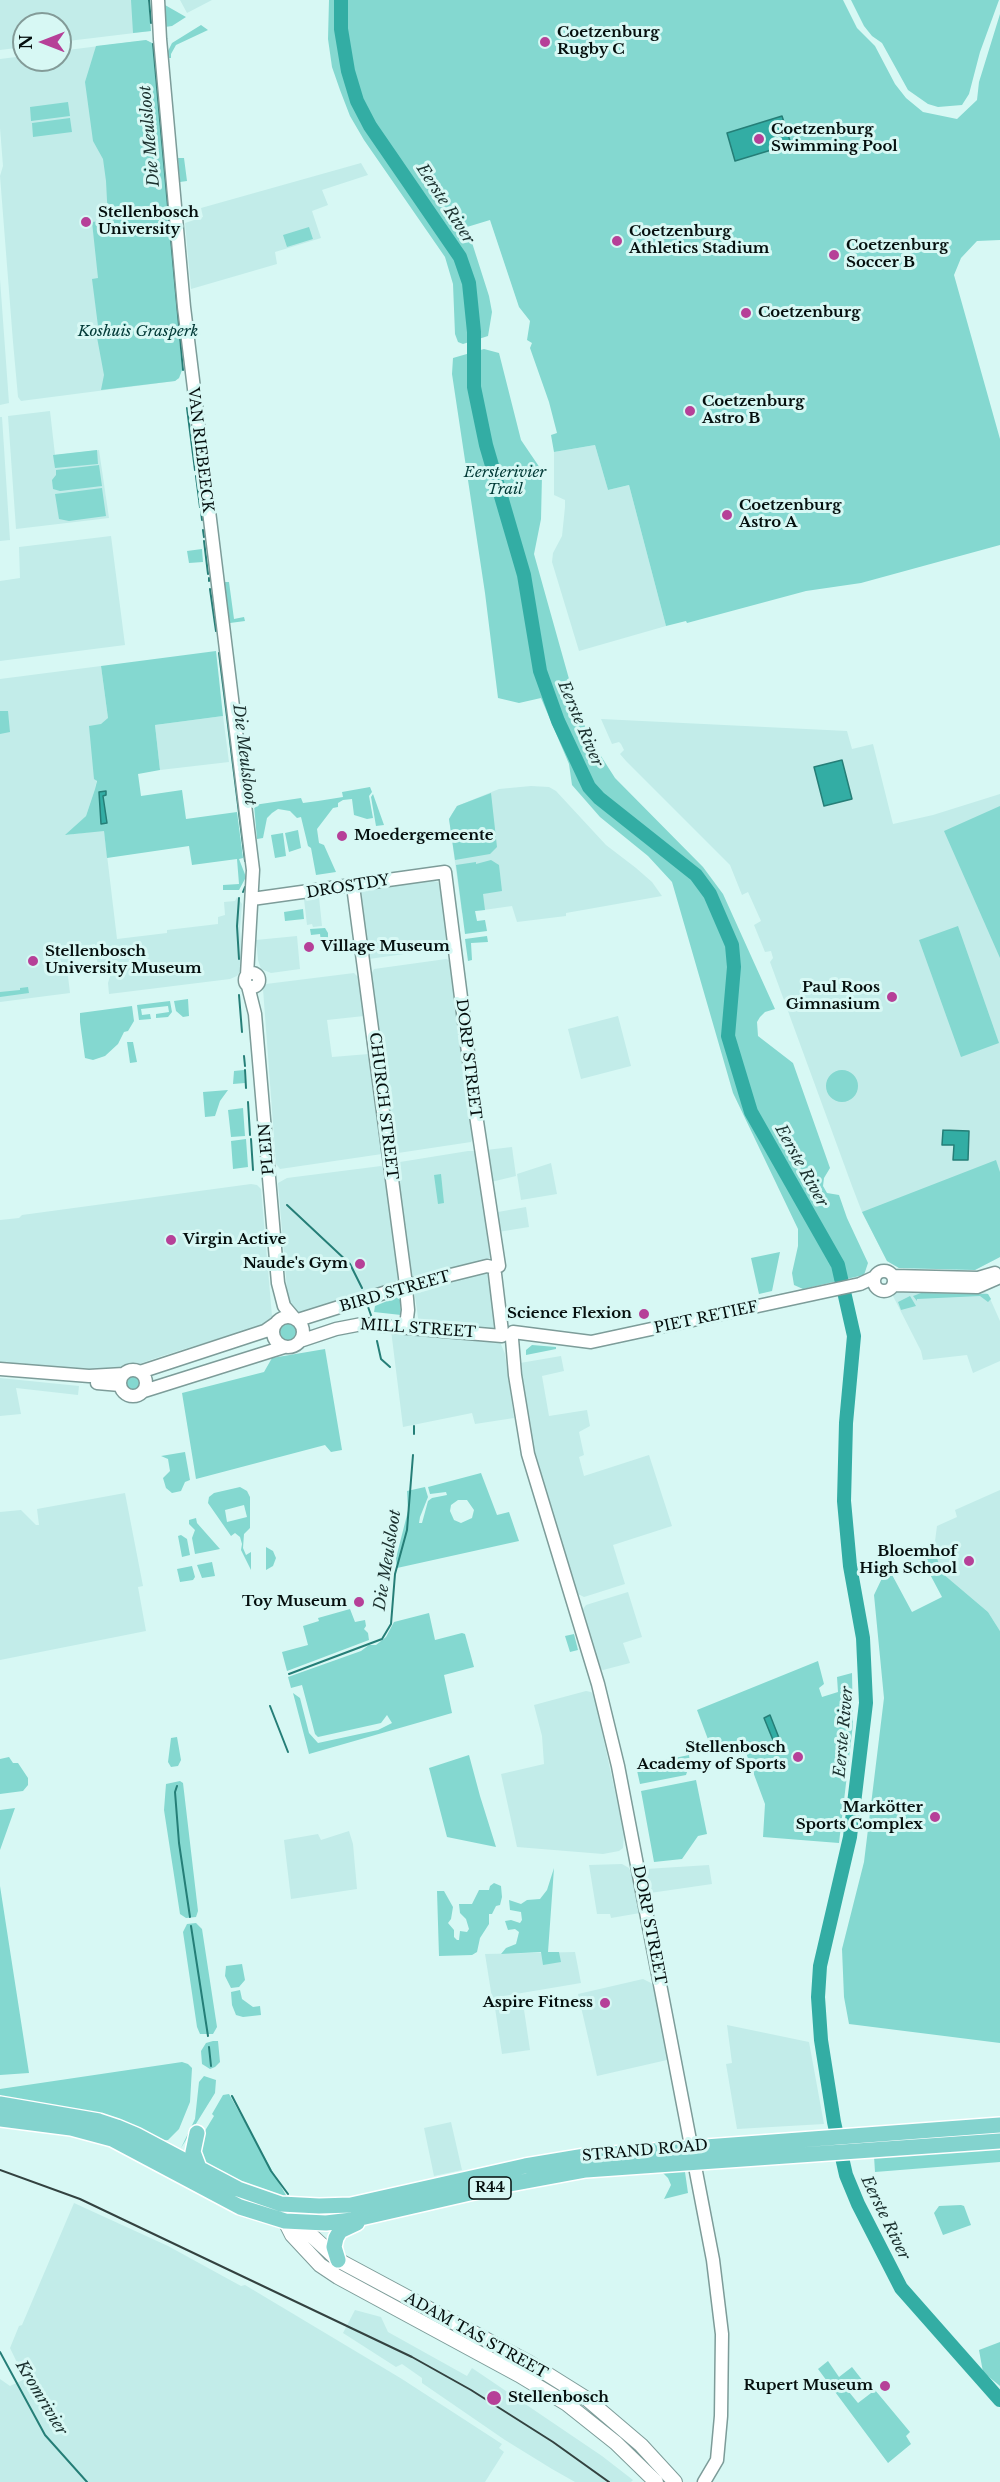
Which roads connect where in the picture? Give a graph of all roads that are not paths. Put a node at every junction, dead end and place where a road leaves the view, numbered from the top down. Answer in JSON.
{"nodes":[{"id":1,"x":158,"y":0,"type":"edge"},
{"id":2,"x":445,"y":872,"type":"joint"},
{"id":3,"x":353,"y":886,"type":"junction"},
{"id":4,"x":252,"y":899,"type":"junction"},
{"id":5,"x":496,"y":1269,"type":"junction"},
{"id":6,"x":1000,"y":1271,"type":"edge"},
{"id":7,"x":1000,"y":1277,"type":"edge"},
{"id":8,"x":893,"y":1281,"type":"junction"},
{"id":9,"x":278,"y":1283,"type":"junction"},
{"id":10,"x":406,"y":1286,"type":"junction"},
{"id":11,"x":297,"y":1320,"type":"junction"},
{"id":12,"x":276,"y":1323,"type":"junction"},
{"id":13,"x":406,"y":1326,"type":"junction"},
{"id":14,"x":508,"y":1335,"type":"junction"},
{"id":15,"x":300,"y":1341,"type":"junction"},
{"id":16,"x":284,"y":1347,"type":"junction"},
{"id":17,"x":0,"y":1369,"type":"edge"},
{"id":18,"x":140,"y":1372,"type":"junction"},
{"id":19,"x":0,"y":1374,"type":"edge"},
{"id":20,"x":122,"y":1380,"type":"junction"},
{"id":21,"x":144,"y":1391,"type":"junction"},
{"id":22,"x":0,"y":2104,"type":"edge"},
{"id":23,"x":0,"y":2119,"type":"edge"},
{"id":24,"x":1000,"y":2125,"type":"edge"},
{"id":25,"x":197,"y":2133,"type":"dead end"},
{"id":26,"x":1000,"y":2141,"type":"edge"},
{"id":27,"x":870,"y":2143,"type":"junction"},
{"id":28,"x":691,"y":2154,"type":"junction"},
{"id":29,"x":199,"y":2168,"type":"junction"},
{"id":30,"x":290,"y":2204,"type":"junction"},
{"id":31,"x":394,"y":2210,"type":"junction"},
{"id":32,"x":291,"y":2221,"type":"junction"},
{"id":33,"x":338,"y":2260,"type":"junction"},
{"id":34,"x":656,"y":2482,"type":"edge"},
{"id":35,"x":675,"y":2482,"type":"edge"},
{"id":36,"x":705,"y":2482,"type":"edge"}],
"edges":[{"from":1,"to":4,"type":"street","name":"VAN RIEBEECK"},
{"from":2,"to":3,"type":"street","name":"DROSTDY"},
{"from":2,"to":5,"type":"street","name":"DORP STREET"},
{"from":3,"to":4,"type":"street","name":"DROSTDY"},
{"from":3,"to":10,"type":"street","name":"CHURCH STREET"},
{"from":4,"to":9,"type":"street","name":"PLEIN"},
{"from":5,"to":10,"type":"street","name":"BIRD STREET"},
{"from":5,"to":14,"type":"street","name":"DORP STREET"},
{"from":6,"to":8,"type":"street"},
{"from":7,"to":8,"type":"street"},
{"from":8,"to":14,"type":"street","name":"PIET RETIEF"},
{"from":9,"to":11,"type":"street","name":"PLEIN"},
{"from":9,"to":12,"type":"street","name":"PLEIN"},
{"from":10,"to":11,"type":"street","name":"BIRD STREET"},
{"from":10,"to":13,"type":"street","name":"CHURCH STREET"},
{"from":11,"to":12,"type":"street"},
{"from":11,"to":15,"type":"street"},
{"from":12,"to":16,"type":"street"},
{"from":12,"to":18,"type":"street"},
{"from":13,"to":14,"type":"street","name":"MILL STREET"},
{"from":13,"to":15,"type":"street","name":"MILL STREET"},
{"from":14,"to":28,"type":"street","name":"DORP STREET"},
{"from":15,"to":16,"type":"street"},
{"from":16,"to":21,"type":"street"},
{"from":17,"to":20,"type":"street"},
{"from":18,"to":20,"type":"street"},
{"from":18,"to":21,"type":"street"},
{"from":19,"to":20,"type":"street"},
{"from":20,"to":21,"type":"street"},
{"from":22,"to":29,"type":"main road","number":"R44"},
{"from":23,"to":32,"type":"main road","name":"ADAM TAS STREET","number":"R44"},
{"from":24,"to":27,"type":"main road","name":"STRAND ROAD","number":"R44"},
{"from":25,"to":29,"type":"main road"},
{"from":26,"to":27,"type":"main road","name":"STRAND ROAD","number":"R44"},
{"from":27,"to":28,"type":"main road","name":"STRAND ROAD","number":"R44"},
{"from":28,"to":30,"type":"main road","name":"STRAND ROAD","number":"R44"},
{"from":28,"to":31,"type":"main road","name":"STRAND ROAD","number":"R44"},
{"from":28,"to":36,"type":"street","name":"DORP STREET"},
{"from":29,"to":30,"type":"main road","number":"R44"},
{"from":30,"to":32,"type":"main road"},
{"from":31,"to":32,"type":"main road","name":"STRAND ROAD","number":"R44"},
{"from":31,"to":33,"type":"main road"},
{"from":32,"to":33,"type":"main road","name":"ADAM TAS STREET"},
{"from":32,"to":34,"type":"main road","name":"ADAM TAS STREET"},
{"from":33,"to":35,"type":"main road","name":"ADAM TAS STREET"}]}
